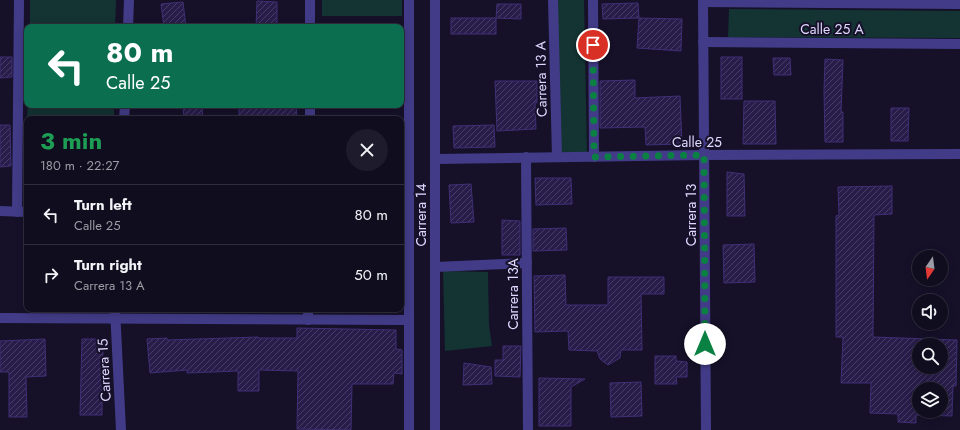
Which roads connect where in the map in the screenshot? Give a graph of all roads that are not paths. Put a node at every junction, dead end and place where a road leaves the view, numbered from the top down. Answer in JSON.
{"nodes":[{"id":1,"x":19,"y":0,"type":"edge"},
{"id":2,"x":129,"y":0,"type":"edge"},
{"id":3,"x":310,"y":0,"type":"edge"},
{"id":4,"x":409,"y":0,"type":"edge"},
{"id":5,"x":435,"y":0,"type":"edge"},
{"id":6,"x":553,"y":0,"type":"edge"},
{"id":7,"x":593,"y":0,"type":"edge"},
{"id":8,"x":703,"y":1,"type":"edge"},
{"id":9,"x":960,"y":4,"type":"edge"},
{"id":10,"x":128,"y":24,"type":"edge"},
{"id":11,"x":310,"y":24,"type":"edge"},
{"id":12,"x":703,"y":42,"type":"junction"},
{"id":13,"x":960,"y":44,"type":"edge"},
{"id":14,"x":960,"y":154,"type":"edge"},
{"id":15,"x":704,"y":155,"type":"junction"},
{"id":16,"x":557,"y":157,"type":"junction"},
{"id":17,"x":594,"y":157,"type":"junction"},
{"id":18,"x":435,"y":158,"type":"junction"},
{"id":19,"x":526,"y":158,"type":"junction"},
{"id":20,"x":0,"y":211,"type":"edge"},
{"id":21,"x":22,"y":212,"type":"edge"},
{"id":22,"x":527,"y":263,"type":"junction"},
{"id":23,"x":435,"y":267,"type":"junction"},
{"id":24,"x":308,"y":312,"type":"edge"},
{"id":25,"x":115,"y":314,"type":"edge"},
{"id":26,"x":0,"y":318,"type":"edge"},
{"id":27,"x":308,"y":320,"type":"junction"},
{"id":28,"x":408,"y":320,"type":"junction"},
{"id":29,"x":121,"y":430,"type":"edge"},
{"id":30,"x":409,"y":430,"type":"edge"},
{"id":31,"x":435,"y":430,"type":"edge"},
{"id":32,"x":528,"y":430,"type":"edge"},
{"id":33,"x":706,"y":430,"type":"edge"}],
"edges":[{"from":1,"to":21,"type":"street"},
{"from":2,"to":10,"type":"street"},
{"from":3,"to":11,"type":"street"},
{"from":4,"to":28,"type":"street","name":"Carrera 14"},
{"from":5,"to":18,"type":"street","name":"Carrera 14"},
{"from":6,"to":16,"type":"street","name":"Carrera 13 A"},
{"from":7,"to":17,"type":"street"},
{"from":8,"to":9,"type":"street","name":"Calle 25 A"},
{"from":8,"to":12,"type":"street","name":"Carrera 13"},
{"from":12,"to":13,"type":"street","name":"Calle 25 A"},
{"from":12,"to":15,"type":"street","name":"Carrera 13"},
{"from":14,"to":15,"type":"street","name":"Calle 25"},
{"from":15,"to":17,"type":"street","name":"Calle 25"},
{"from":15,"to":33,"type":"street","name":"Carrera 13"},
{"from":16,"to":17,"type":"street","name":"Calle 25"},
{"from":16,"to":19,"type":"street","name":"Calle 25"},
{"from":18,"to":19,"type":"street","name":"Calle 25"},
{"from":18,"to":23,"type":"street","name":"Carrera 14"},
{"from":19,"to":22,"type":"street","name":"Carrera 13A"},
{"from":20,"to":21,"type":"street"},
{"from":22,"to":23,"type":"street"},
{"from":22,"to":32,"type":"street","name":"Carrera 13A"},
{"from":23,"to":31,"type":"street","name":"Carrera 14"},
{"from":24,"to":27,"type":"street"},
{"from":25,"to":26,"type":"street"},
{"from":25,"to":27,"type":"street"},
{"from":25,"to":29,"type":"street","name":"Carrera 15"},
{"from":27,"to":28,"type":"street"},
{"from":28,"to":30,"type":"street","name":"Carrera 14"}]}
